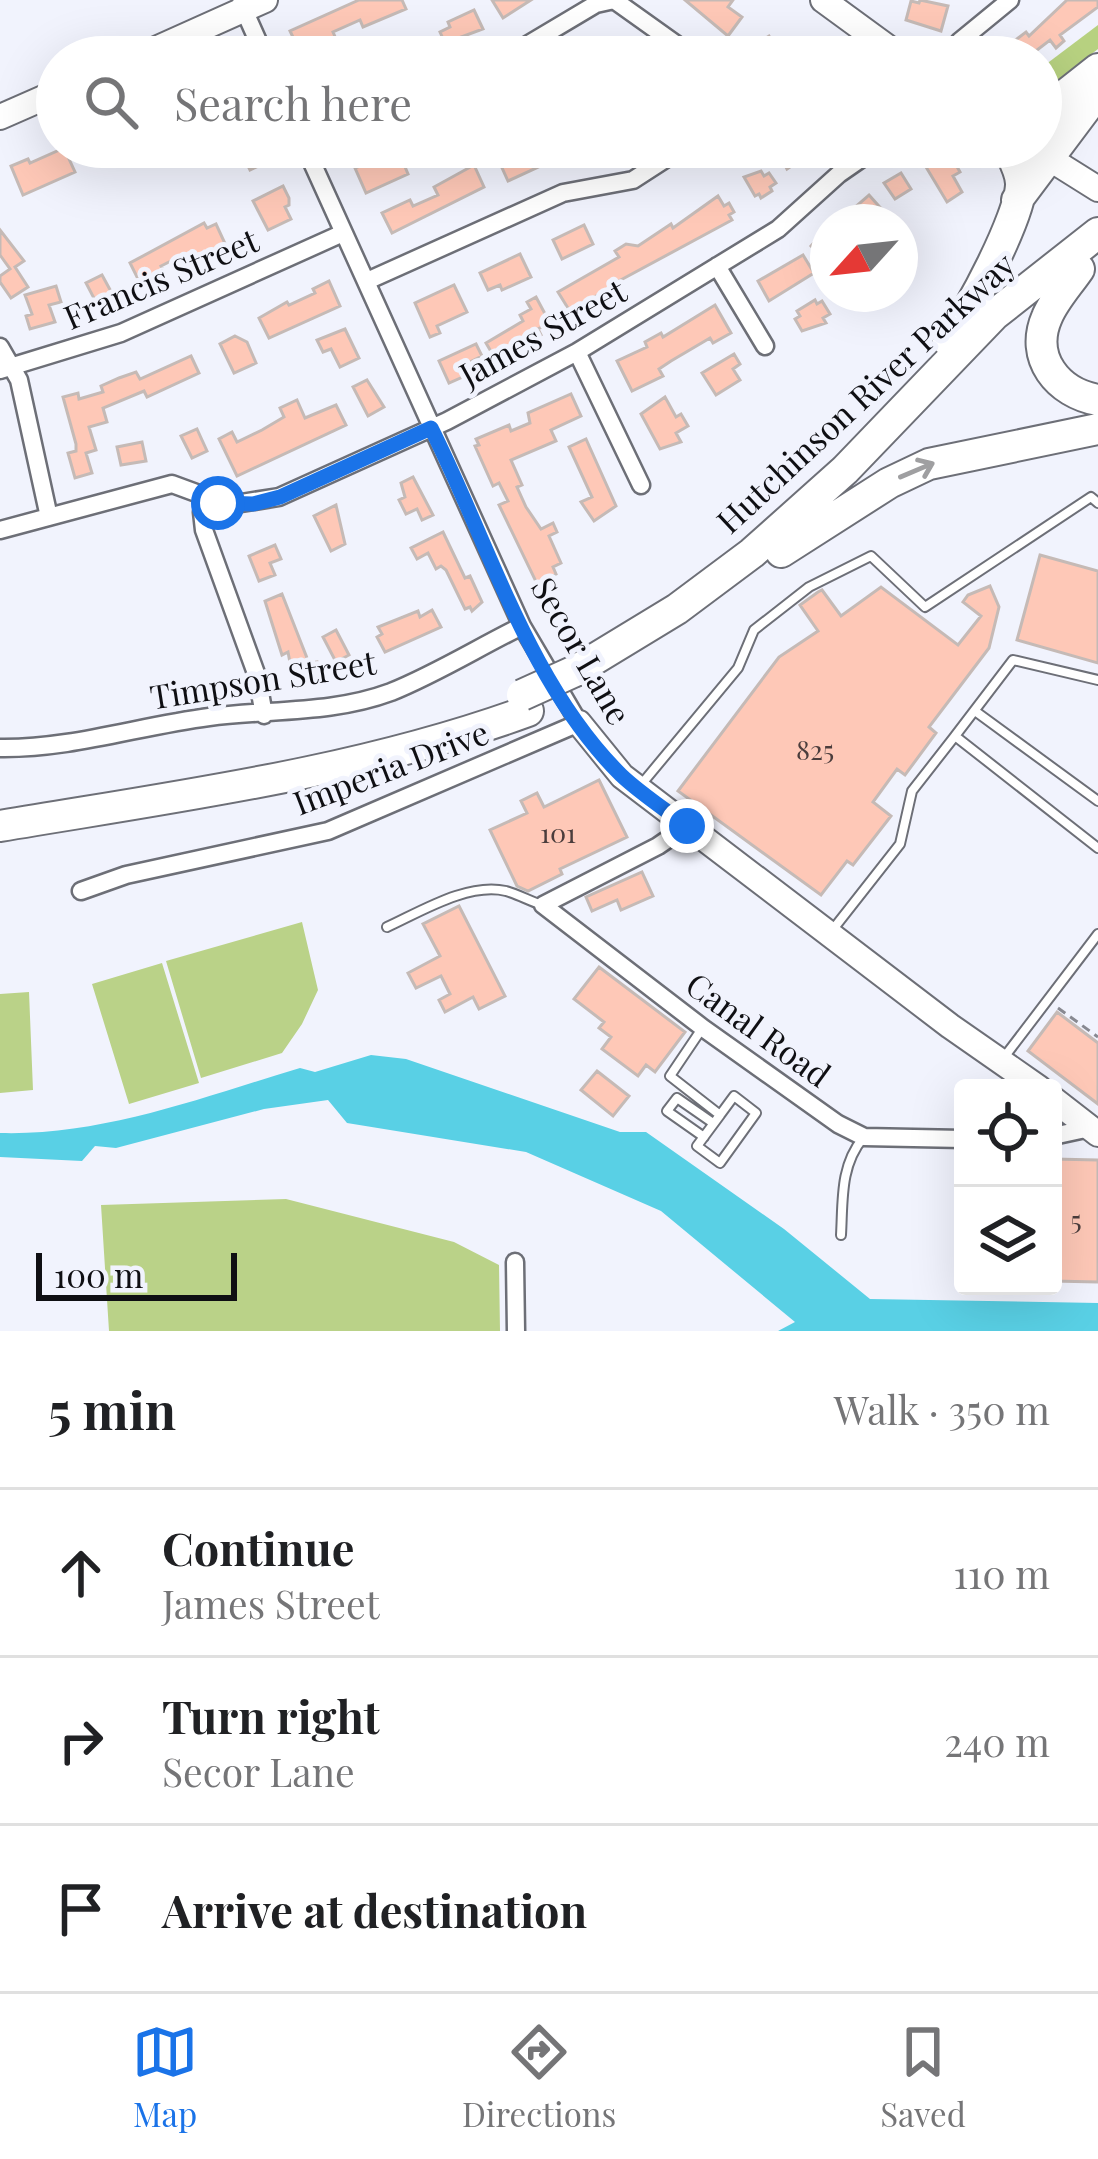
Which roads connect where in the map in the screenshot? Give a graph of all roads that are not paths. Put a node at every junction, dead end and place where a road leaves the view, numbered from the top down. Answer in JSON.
{"nodes":[{"id":1,"x":823,"y":0,"type":"edge"},
{"id":2,"x":1010,"y":0,"type":"edge"},
{"id":3,"x":250,"y":3,"type":"edge"},
{"id":4,"x":182,"y":36,"type":"edge"},
{"id":5,"x":259,"y":36,"type":"edge"},
{"id":6,"x":542,"y":36,"type":"edge"},
{"id":7,"x":665,"y":36,"type":"edge"},
{"id":8,"x":872,"y":36,"type":"edge"},
{"id":9,"x":965,"y":36,"type":"edge"},
{"id":10,"x":1098,"y":69,"type":"edge"},
{"id":11,"x":1098,"y":92,"type":"edge"},
{"id":12,"x":1062,"y":97,"type":"edge"},
{"id":13,"x":36,"y":101,"type":"edge"},
{"id":14,"x":0,"y":117,"type":"edge"},
{"id":15,"x":1062,"y":131,"type":"edge"},
{"id":16,"x":1062,"y":167,"type":"edge"},
{"id":17,"x":317,"y":168,"type":"edge"},
{"id":18,"x":652,"y":168,"type":"edge"},
{"id":19,"x":848,"y":168,"type":"edge"},
{"id":20,"x":1016,"y":168,"type":"edge"},
{"id":21,"x":1033,"y":168,"type":"edge"},
{"id":22,"x":1098,"y":189,"type":"edge"},
{"id":23,"x":1017,"y":200,"type":"junction"},
{"id":24,"x":343,"y":233,"type":"junction"},
{"id":25,"x":1098,"y":233,"type":"edge"},
{"id":26,"x":1088,"y":262,"type":"edge"},
{"id":27,"x":717,"y":266,"type":"junction"},
{"id":28,"x":367,"y":281,"type":"junction"},
{"id":29,"x":765,"y":346,"type":"dead end"},
{"id":30,"x":0,"y":347,"type":"edge"},
{"id":31,"x":577,"y":352,"type":"junction"},
{"id":32,"x":6,"y":369,"type":"edge"},
{"id":33,"x":1098,"y":400,"type":"edge"},
{"id":34,"x":431,"y":428,"type":"junction"},
{"id":35,"x":885,"y":428,"type":"junction"},
{"id":36,"x":1098,"y":429,"type":"edge"},
{"id":37,"x":641,"y":485,"type":"dead end"},
{"id":38,"x":209,"y":500,"type":"junction"},
{"id":39,"x":1098,"y":503,"type":"edge"},
{"id":40,"x":49,"y":517,"type":"junction"},
{"id":41,"x":0,"y":530,"type":"edge"},
{"id":42,"x":781,"y":552,"type":"junction"},
{"id":43,"x":522,"y":626,"type":"junction"},
{"id":44,"x":578,"y":679,"type":"junction"},
{"id":45,"x":1098,"y":680,"type":"edge"},
{"id":46,"x":525,"y":703,"type":"junction"},
{"id":47,"x":975,"y":710,"type":"junction"},
{"id":48,"x":264,"y":715,"type":"junction"},
{"id":49,"x":579,"y":723,"type":"junction"},
{"id":50,"x":955,"y":736,"type":"junction"},
{"id":51,"x":0,"y":748,"type":"edge"},
{"id":52,"x":638,"y":789,"type":"junction"},
{"id":53,"x":1098,"y":801,"type":"edge"},
{"id":54,"x":0,"y":810,"type":"edge"},
{"id":55,"x":0,"y":826,"type":"edge"},
{"id":56,"x":687,"y":826,"type":"junction"},
{"id":57,"x":1098,"y":848,"type":"edge"},
{"id":58,"x":81,"y":891,"type":"dead end"},
{"id":59,"x":543,"y":905,"type":"junction"},
{"id":60,"x":388,"y":927,"type":"dead end"},
{"id":61,"x":1098,"y":934,"type":"edge"},
{"id":62,"x":830,"y":935,"type":"junction"},
{"id":63,"x":703,"y":1028,"type":"junction"},
{"id":64,"x":1001,"y":1061,"type":"junction"},
{"id":65,"x":1026,"y":1079,"type":"edge"},
{"id":66,"x":1062,"y":1106,"type":"edge"},
{"id":67,"x":717,"y":1119,"type":"junction"},
{"id":68,"x":1094,"y":1131,"type":"edge"},
{"id":69,"x":1062,"y":1135,"type":"edge"},
{"id":70,"x":704,"y":1137,"type":"junction"},
{"id":71,"x":865,"y":1137,"type":"junction"},
{"id":72,"x":954,"y":1139,"type":"edge"},
{"id":73,"x":841,"y":1235,"type":"dead end"},
{"id":74,"x":515,"y":1262,"type":"dead end"},
{"id":75,"x":516,"y":1331,"type":"edge"}],
"edges":[{"from":1,"to":8,"type":"street"},
{"from":2,"to":9,"type":"street"},
{"from":3,"to":4,"type":"street"},
{"from":3,"to":5,"type":"street"},
{"from":6,"to":7,"type":"street"},
{"from":10,"to":12,"type":"highway"},
{"from":11,"to":15,"type":"highway"},
{"from":13,"to":14,"type":"street"},
{"from":16,"to":22,"type":"street"},
{"from":17,"to":24,"type":"street","name":"Secor Lane"},
{"from":18,"to":28,"type":"street"},
{"from":19,"to":27,"type":"street","name":"James Street"},
{"from":20,"to":23,"type":"highway"},
{"from":21,"to":23,"type":"highway"},
{"from":23,"to":35,"type":"highway"},
{"from":24,"to":28,"type":"street","name":"Secor Lane"},
{"from":24,"to":32,"type":"street","name":"Francis Street"},
{"from":25,"to":35,"type":"highway","name":"Hutchinson River Parkway"},
{"from":26,"to":33,"type":"highway"},
{"from":26,"to":42,"type":"highway","name":"Hutchinson River Parkway"},
{"from":27,"to":29,"type":"street"},
{"from":27,"to":31,"type":"street","name":"James Street"},
{"from":28,"to":34,"type":"street","name":"Secor Lane"},
{"from":30,"to":32,"type":"street"},
{"from":31,"to":34,"type":"street","name":"James Street"},
{"from":31,"to":37,"type":"street"},
{"from":32,"to":40,"type":"street"},
{"from":34,"to":38,"type":"street","name":"James Street"},
{"from":34,"to":43,"type":"street","name":"Secor Lane"},
{"from":35,"to":44,"type":"highway","name":"Hutchinson River Parkway"},
{"from":42,"to":36,"type":"highway","one_way":true},
{"from":38,"to":40,"type":"street","name":"James Street"},
{"from":38,"to":48,"type":"street"},
{"from":39,"to":52,"type":"lane"},
{"from":40,"to":41,"type":"street","name":"James Street"},
{"from":42,"to":44,"type":"highway","name":"Hutchinson River Parkway"},
{"from":43,"to":48,"type":"street","name":"Timpson Street"},
{"from":43,"to":49,"type":"street","name":"Secor Lane"},
{"from":44,"to":46,"type":"highway","name":"Hutchinson River Parkway"},
{"from":45,"to":47,"type":"lane"},
{"from":46,"to":54,"type":"highway","name":"Hutchinson River Parkway"},
{"from":46,"to":55,"type":"highway","name":"Hutchinson River Parkway"},
{"from":47,"to":50,"type":"lane"},
{"from":47,"to":53,"type":"lane"},
{"from":48,"to":51,"type":"street","name":"Timpson Street"},
{"from":49,"to":52,"type":"street","name":"Secor Lane"},
{"from":49,"to":58,"type":"street","name":"Imperia Drive"},
{"from":50,"to":57,"type":"lane"},
{"from":50,"to":62,"type":"lane"},
{"from":52,"to":56,"type":"street","name":"Secor Lane"},
{"from":56,"to":59,"type":"street"},
{"from":56,"to":62,"type":"street","name":"Secor Lane"},
{"from":59,"to":60,"type":"lane"},
{"from":59,"to":63,"type":"street","name":"Canal Road"},
{"from":61,"to":64,"type":"lane"},
{"from":62,"to":64,"type":"street","name":"Secor Lane"},
{"from":63,"to":67,"type":"lane"},
{"from":63,"to":71,"type":"street","name":"Canal Road"},
{"from":64,"to":65,"type":"street","name":"Secor Lane"},
{"from":66,"to":68,"type":"street"},
{"from":67,"to":70,"type":"lane"},
{"from":67,"to":70,"type":"lane"},
{"from":67,"to":70,"type":"lane"},
{"from":68,"to":69,"type":"street"},
{"from":71,"to":72,"type":"street","name":"Canal Road"},
{"from":71,"to":73,"type":"lane"},
{"from":74,"to":75,"type":"street"}]}
